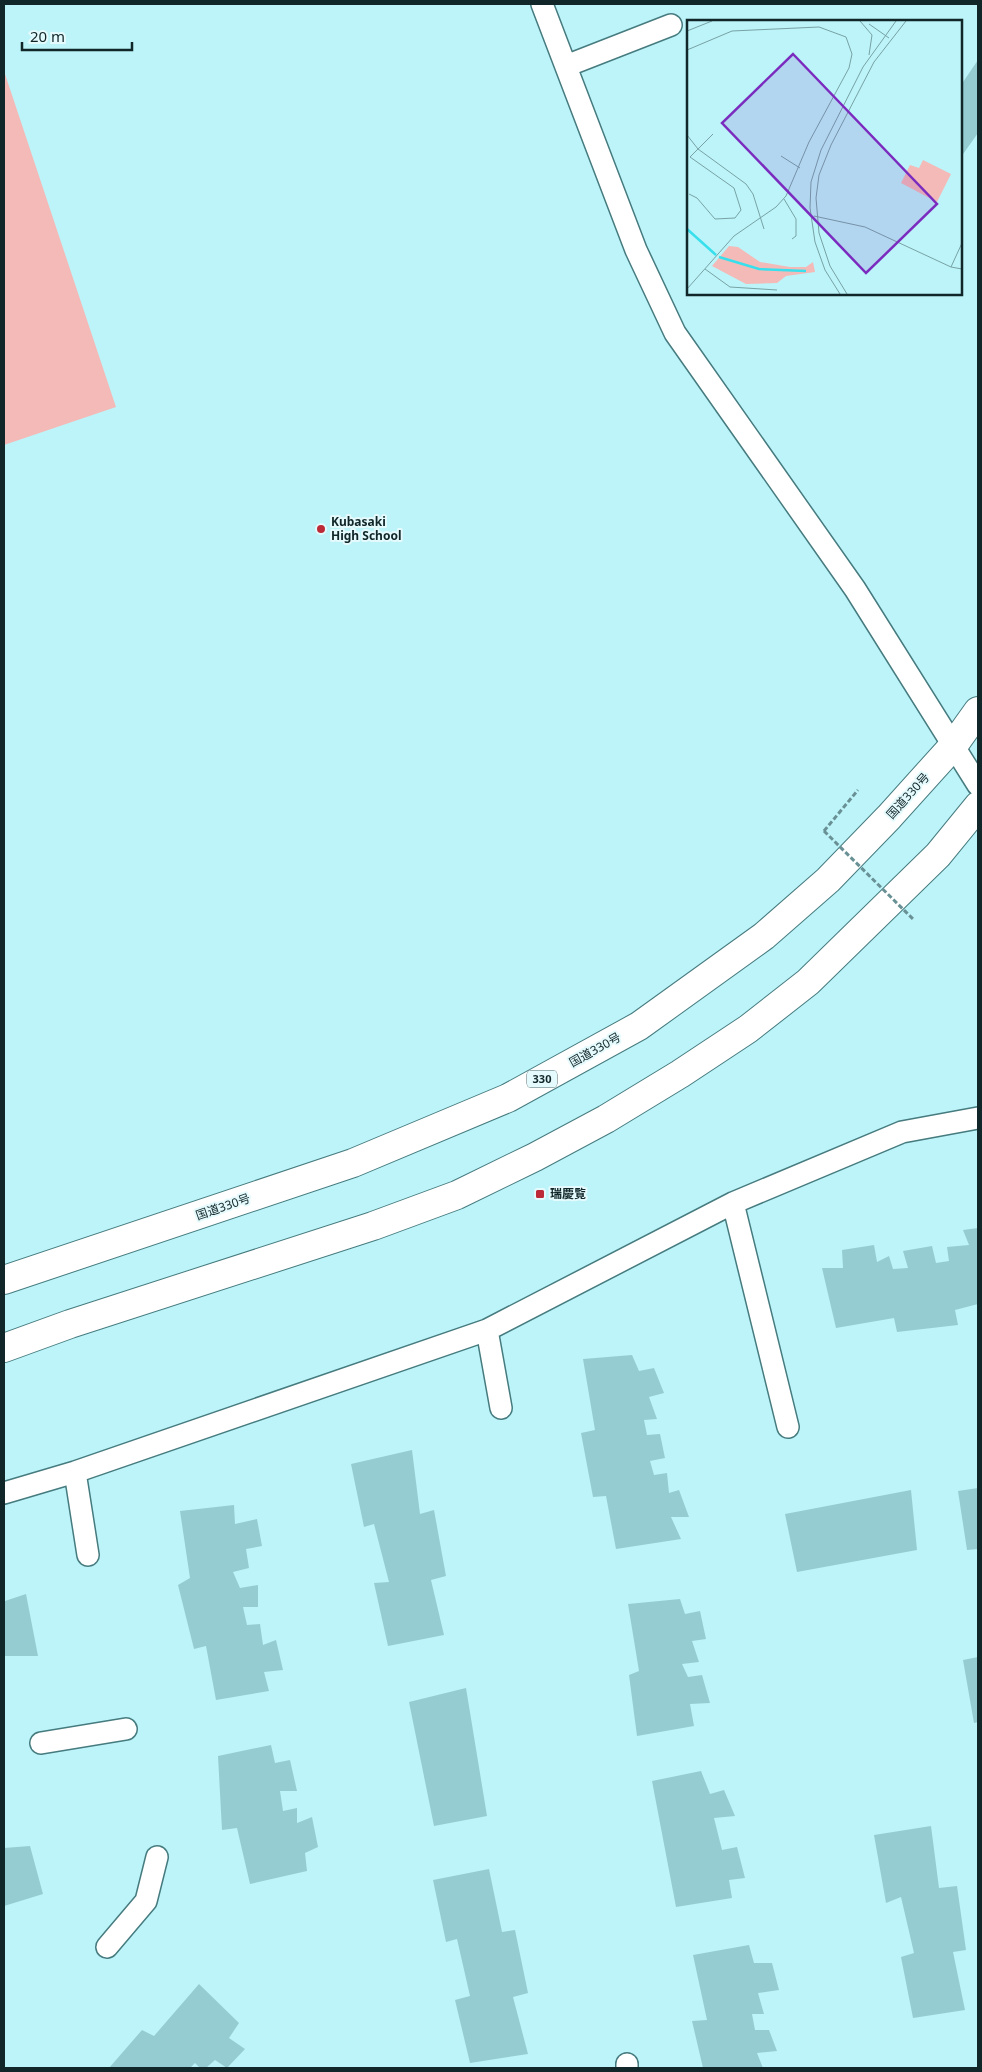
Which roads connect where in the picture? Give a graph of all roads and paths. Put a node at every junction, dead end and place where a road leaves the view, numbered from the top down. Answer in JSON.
{"nodes":[{"id":1,"x":542,"y":4,"type":"edge"},
{"id":2,"x":671,"y":25,"type":"dead end"},
{"id":3,"x":566,"y":66,"type":"junction"},
{"id":4,"x":978,"y":711,"type":"edge"},
{"id":5,"x":953,"y":746,"type":"junction"},
{"id":6,"x":978,"y":785,"type":"edge"},
{"id":7,"x":858,"y":790,"type":"dead end"},
{"id":8,"x":978,"y":806,"type":"edge"},
{"id":9,"x":913,"y":919,"type":"dead end"},
{"id":10,"x":978,"y":1118,"type":"edge"},
{"id":11,"x":733,"y":1203,"type":"junction"},
{"id":12,"x":4,"y":1280,"type":"edge"},
{"id":13,"x":487,"y":1330,"type":"junction"},
{"id":14,"x":4,"y":1348,"type":"edge"},
{"id":15,"x":501,"y":1408,"type":"dead end"},
{"id":16,"x":788,"y":1428,"type":"dead end"},
{"id":17,"x":75,"y":1472,"type":"junction"},
{"id":18,"x":4,"y":1493,"type":"edge"},
{"id":19,"x":88,"y":1555,"type":"dead end"},
{"id":20,"x":126,"y":1729,"type":"dead end"},
{"id":21,"x":41,"y":1743,"type":"dead end"},
{"id":22,"x":157,"y":1857,"type":"dead end"},
{"id":23,"x":107,"y":1947,"type":"dead end"}],
"edges":[{"from":1,"to":3,"type":"lane"},
{"from":2,"to":3,"type":"lane"},
{"from":3,"to":5,"type":"lane"},
{"from":4,"to":5,"type":"highway","name":"国道330号","number":"330"},
{"from":5,"to":6,"type":"lane"},
{"from":5,"to":12,"type":"highway","name":"国道330号","number":"330"},
{"from":7,"to":9,"type":"path","bridge":true},
{"from":8,"to":14,"type":"highway"},
{"from":10,"to":11,"type":"lane"},
{"from":11,"to":13,"type":"lane"},
{"from":11,"to":16,"type":"lane"},
{"from":13,"to":15,"type":"lane"},
{"from":13,"to":17,"type":"lane"},
{"from":17,"to":18,"type":"lane"},
{"from":17,"to":19,"type":"lane"},
{"from":20,"to":21,"type":"lane"},
{"from":22,"to":23,"type":"lane"}]}
